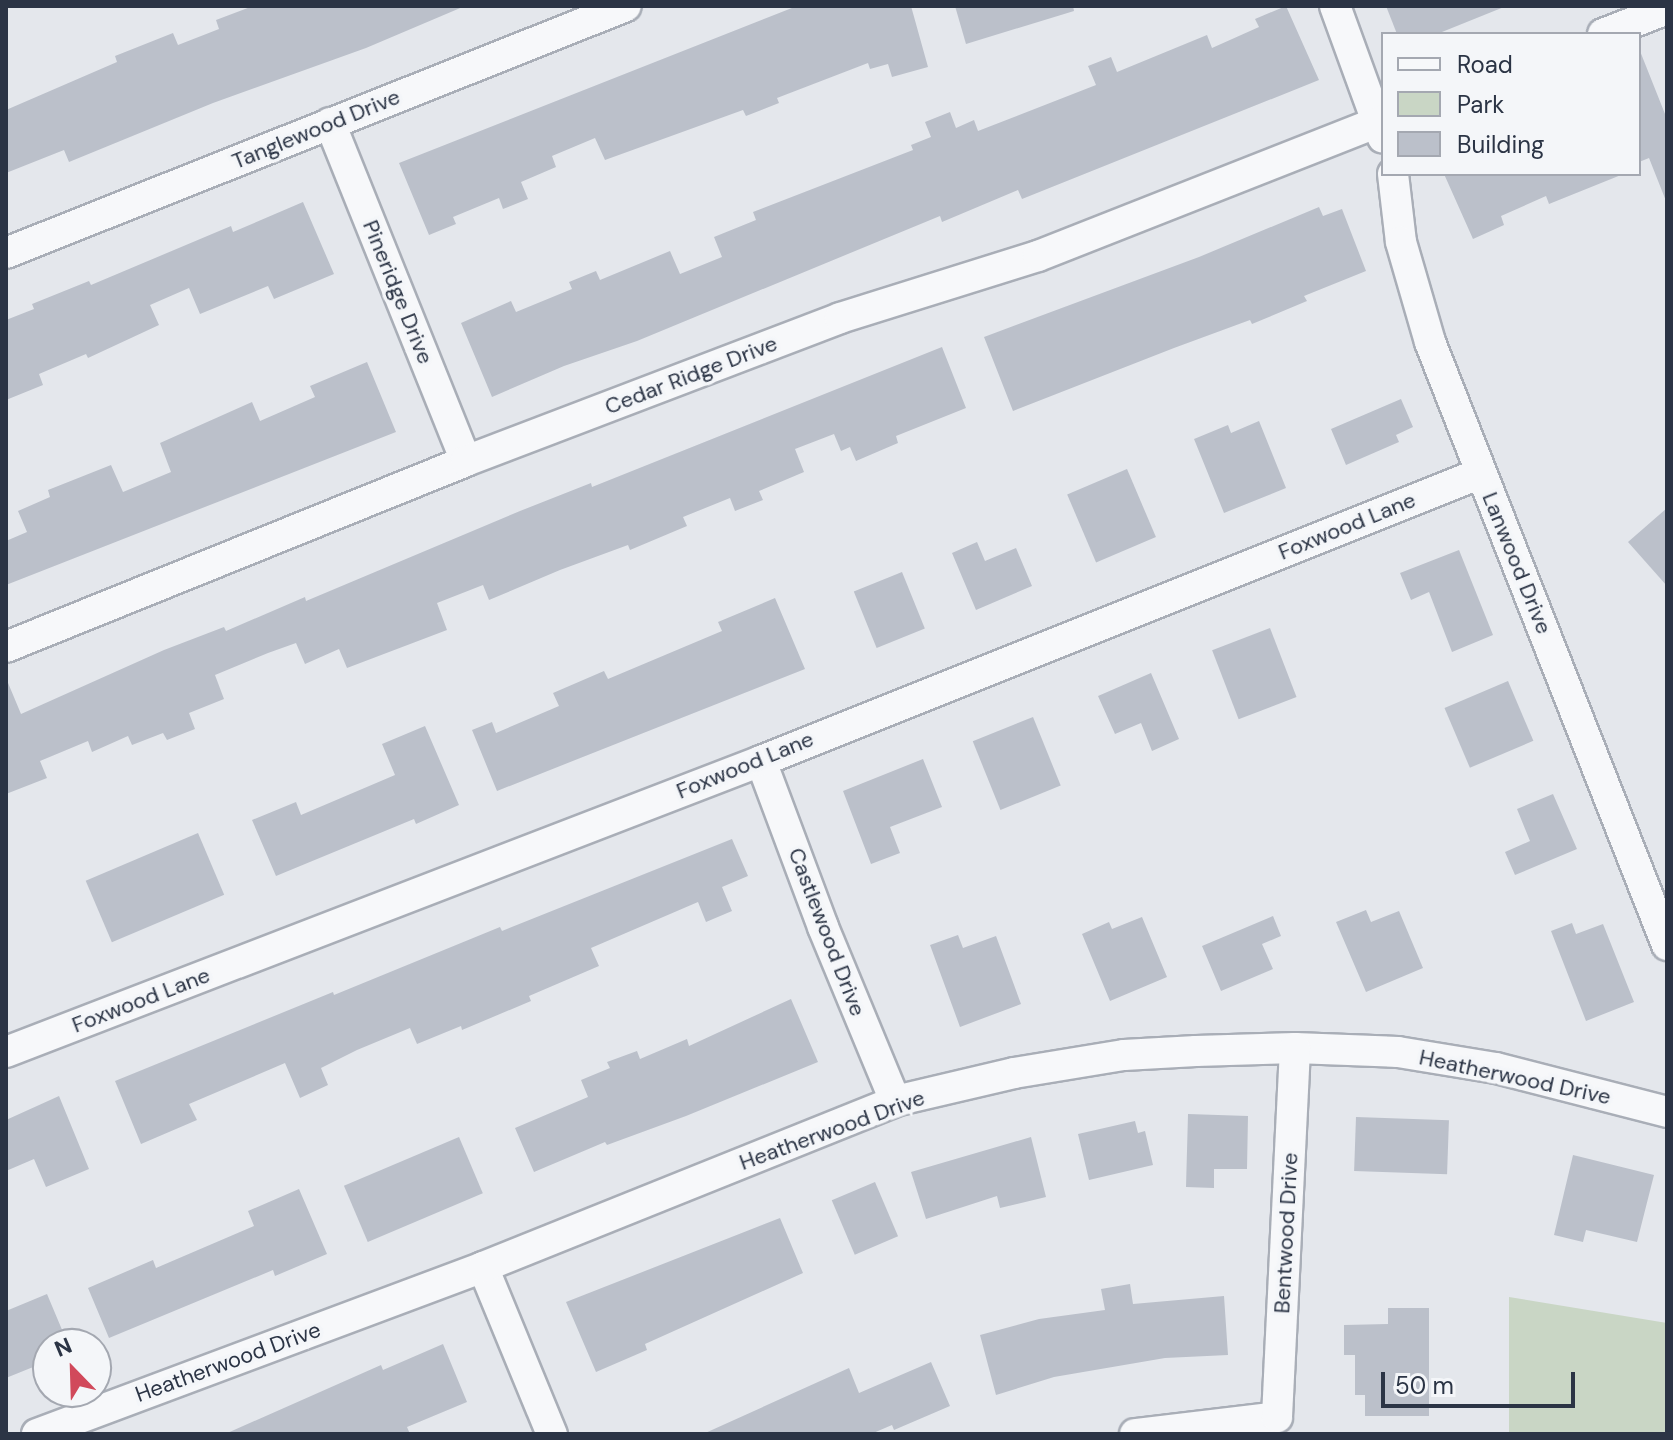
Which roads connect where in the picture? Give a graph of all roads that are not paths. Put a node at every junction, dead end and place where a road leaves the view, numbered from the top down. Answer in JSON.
{"nodes":[{"id":1,"x":626,"y":6,"type":"edge"},
{"id":2,"x":1335,"y":6,"type":"edge"},
{"id":3,"x":1667,"y":9,"type":"edge"},
{"id":4,"x":562,"y":18,"type":"edge"},
{"id":5,"x":1608,"y":32,"type":"edge"},
{"id":6,"x":330,"y":123,"type":"junction"},
{"id":7,"x":1381,"y":124,"type":"edge"},
{"id":8,"x":1381,"y":127,"type":"edge"},
{"id":9,"x":1393,"y":176,"type":"edge"},
{"id":10,"x":6,"y":253,"type":"edge"},
{"id":11,"x":466,"y":461,"type":"junction"},
{"id":12,"x":1481,"y":473,"type":"junction"},
{"id":13,"x":6,"y":647,"type":"edge"},
{"id":14,"x":761,"y":761,"type":"junction"},
{"id":15,"x":1656,"y":877,"type":"edge"},
{"id":16,"x":1667,"y":945,"type":"edge"},
{"id":17,"x":1295,"y":1048,"type":"junction"},
{"id":18,"x":6,"y":1052,"type":"edge"},
{"id":19,"x":895,"y":1101,"type":"junction"},
{"id":20,"x":1667,"y":1112,"type":"edge"},
{"id":21,"x":483,"y":1267,"type":"junction"},
{"id":22,"x":37,"y":1434,"type":"edge"},
{"id":23,"x":552,"y":1434,"type":"edge"},
{"id":24,"x":1135,"y":1434,"type":"edge"}],
"edges":[{"from":1,"to":4,"type":"street","name":"Tanglewood Drive"},
{"from":2,"to":7,"type":"street"},
{"from":3,"to":5,"type":"street"},
{"from":4,"to":6,"type":"street","name":"Tanglewood Drive"},
{"from":6,"to":10,"type":"street","name":"Tanglewood Drive"},
{"from":6,"to":11,"type":"street","name":"Pineridge Drive"},
{"from":8,"to":11,"type":"street","name":"Cedar Ridge Drive"},
{"from":9,"to":12,"type":"street","name":"Lanwood Drive"},
{"from":11,"to":13,"type":"street","name":"Cedar Ridge Drive"},
{"from":12,"to":14,"type":"street","name":"Foxwood Lane"},
{"from":12,"to":15,"type":"street","name":"Lanwood Drive"},
{"from":14,"to":18,"type":"street","name":"Foxwood Lane"},
{"from":14,"to":19,"type":"street","name":"Castlewood Drive"},
{"from":15,"to":16,"type":"street","name":"Lanwood Drive"},
{"from":17,"to":19,"type":"street","name":"Heatherwood Drive"},
{"from":17,"to":20,"type":"street","name":"Heatherwood Drive"},
{"from":17,"to":24,"type":"street","name":"Bentwood Drive"},
{"from":19,"to":21,"type":"street","name":"Heatherwood Drive"},
{"from":21,"to":22,"type":"street","name":"Heatherwood Drive"},
{"from":21,"to":23,"type":"street"}]}
